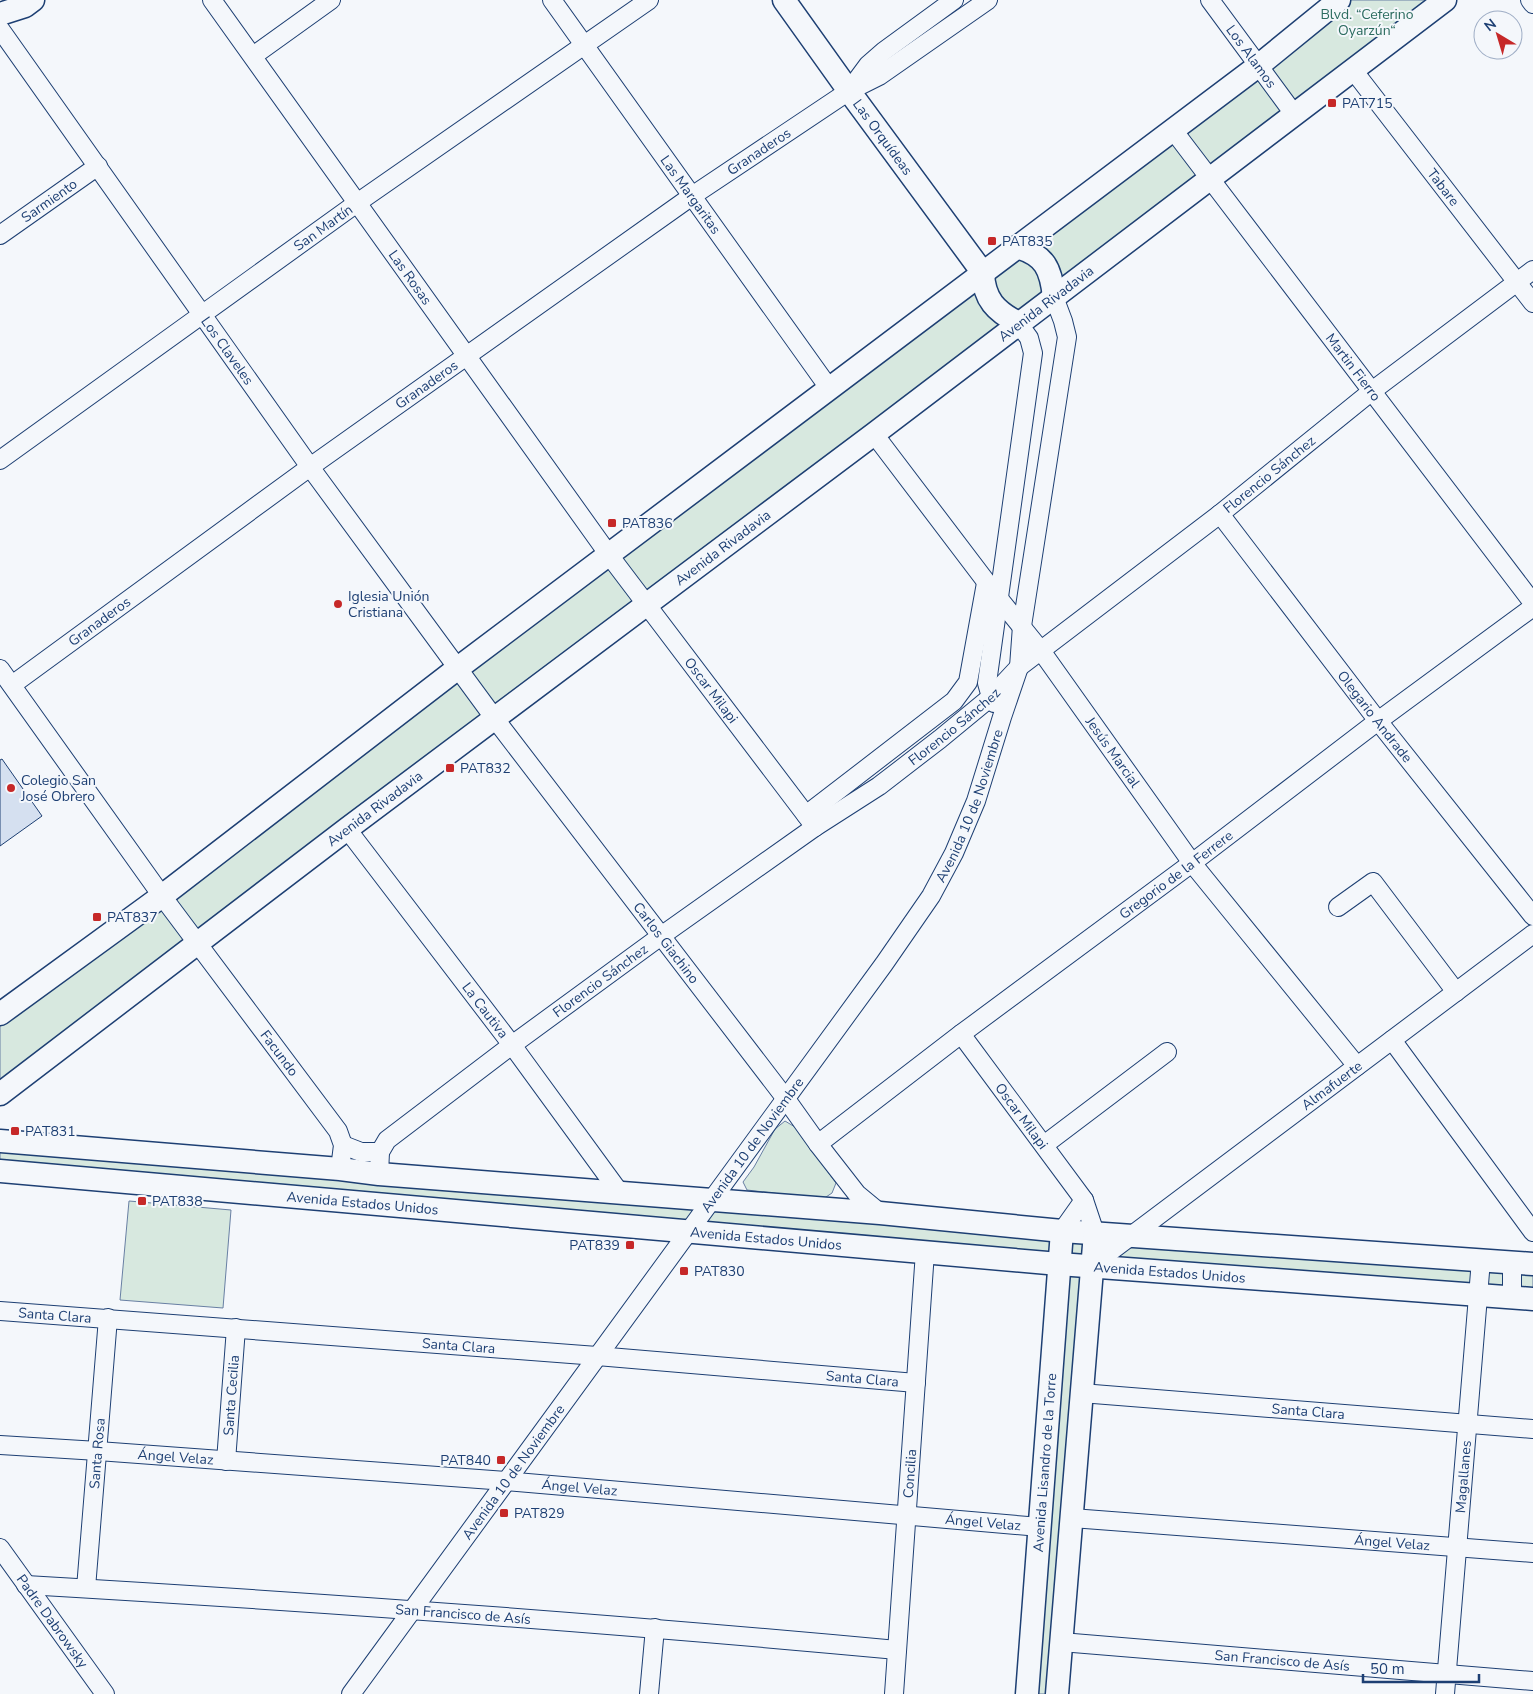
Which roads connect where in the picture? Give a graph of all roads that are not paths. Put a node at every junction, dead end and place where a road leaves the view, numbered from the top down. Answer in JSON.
{"nodes":[{"id":1,"x":33,"y":0,"type":"edge"},
{"id":2,"x":212,"y":0,"type":"edge"},
{"id":3,"x":331,"y":0,"type":"edge"},
{"id":4,"x":552,"y":0,"type":"edge"},
{"id":5,"x":649,"y":0,"type":"edge"},
{"id":6,"x":784,"y":0,"type":"edge"},
{"id":7,"x":954,"y":0,"type":"edge"},
{"id":8,"x":988,"y":0,"type":"edge"},
{"id":9,"x":1210,"y":0,"type":"edge"},
{"id":10,"x":1339,"y":0,"type":"edge"},
{"id":11,"x":1444,"y":0,"type":"edge"},
{"id":12,"x":1530,"y":0,"type":"edge"},
{"id":13,"x":1533,"y":4,"type":"edge"},
{"id":14,"x":0,"y":14,"type":"edge"},
{"id":15,"x":0,"y":29,"type":"edge"},
{"id":16,"x":585,"y":46,"type":"junction"},
{"id":17,"x":253,"y":56,"type":"junction"},
{"id":18,"x":1258,"y":66,"type":"junction"},
{"id":19,"x":1353,"y":70,"type":"junction"},
{"id":20,"x":849,"y":90,"type":"junction"},
{"id":21,"x":1294,"y":114,"type":"junction"},
{"id":22,"x":1173,"y":130,"type":"junction"},
{"id":23,"x":98,"y":166,"type":"junction"},
{"id":24,"x":1211,"y":179,"type":"junction"},
{"id":25,"x":692,"y":196,"type":"junction"},
{"id":26,"x":357,"y":203,"type":"junction"},
{"id":27,"x":0,"y":235,"type":"edge"},
{"id":28,"x":1017,"y":247,"type":"junction"},
{"id":29,"x":1533,"y":270,"type":"edge"},
{"id":30,"x":983,"y":273,"type":"junction"},
{"id":31,"x":1517,"y":282,"type":"junction"},
{"id":32,"x":1054,"y":297,"type":"junction"},
{"id":33,"x":1533,"y":303,"type":"edge"},
{"id":34,"x":202,"y":314,"type":"junction"},
{"id":35,"x":1018,"y":323,"type":"junction"},
{"id":36,"x":466,"y":356,"type":"junction"},
{"id":37,"x":829,"y":388,"type":"junction"},
{"id":38,"x":1372,"y":391,"type":"junction"},
{"id":39,"x":874,"y":434,"type":"junction"},
{"id":40,"x":0,"y":460,"type":"edge"},
{"id":41,"x":310,"y":467,"type":"junction"},
{"id":42,"x":1220,"y":514,"type":"junction"},
{"id":43,"x":609,"y":555,"type":"junction"},
{"id":44,"x":986,"y":583,"type":"junction"},
{"id":45,"x":1000,"y":600,"type":"junction"},
{"id":46,"x":647,"y":604,"type":"junction"},
{"id":47,"x":1533,"y":605,"type":"edge"},
{"id":48,"x":1022,"y":626,"type":"junction"},
{"id":49,"x":1042,"y":652,"type":"junction"},
{"id":50,"x":458,"y":668,"type":"junction"},
{"id":51,"x":1020,"y":668,"type":"junction"},
{"id":52,"x":0,"y":669,"type":"edge"},
{"id":53,"x":12,"y":685,"type":"junction"},
{"id":54,"x":990,"y":697,"type":"junction"},
{"id":55,"x":1002,"y":717,"type":"junction"},
{"id":56,"x":495,"y":719,"type":"junction"},
{"id":57,"x":1378,"y":722,"type":"junction"},
{"id":58,"x":811,"y":821,"type":"junction"},
{"id":59,"x":347,"y":829,"type":"junction"},
{"id":60,"x":1192,"y":863,"type":"junction"},
{"id":61,"x":162,"y":896,"type":"junction"},
{"id":62,"x":1338,"y":907,"type":"dead end"},
{"id":63,"x":1533,"y":916,"type":"edge"},
{"id":64,"x":1533,"y":934,"type":"edge"},
{"id":65,"x":661,"y":936,"type":"junction"},
{"id":66,"x":198,"y":944,"type":"junction"},
{"id":67,"x":1456,"y":992,"type":"junction"},
{"id":68,"x":0,"y":1014,"type":"edge"},
{"id":69,"x":961,"y":1034,"type":"junction"},
{"id":70,"x":1392,"y":1040,"type":"junction"},
{"id":71,"x":512,"y":1045,"type":"junction"},
{"id":72,"x":1167,"y":1052,"type":"dead end"},
{"id":73,"x":1357,"y":1066,"type":"junction"},
{"id":74,"x":0,"y":1094,"type":"edge"},
{"id":75,"x":786,"y":1099,"type":"junction"},
{"id":76,"x":0,"y":1141,"type":"edge"},
{"id":77,"x":818,"y":1144,"type":"junction"},
{"id":78,"x":343,"y":1145,"type":"junction"},
{"id":79,"x":1044,"y":1145,"type":"junction"},
{"id":80,"x":379,"y":1163,"type":"junction"},
{"id":81,"x":340,"y":1169,"type":"junction"},
{"id":82,"x":0,"y":1171,"type":"edge"},
{"id":83,"x":620,"y":1193,"type":"junction"},
{"id":84,"x":712,"y":1199,"type":"junction"},
{"id":85,"x":1084,"y":1200,"type":"junction"},
{"id":86,"x":337,"y":1202,"type":"junction"},
{"id":87,"x":378,"y":1205,"type":"junction"},
{"id":88,"x":880,"y":1213,"type":"junction"},
{"id":89,"x":688,"y":1231,"type":"junction"},
{"id":90,"x":1062,"y":1231,"type":"junction"},
{"id":91,"x":1533,"y":1232,"type":"edge"},
{"id":92,"x":1095,"y":1233,"type":"junction"},
{"id":93,"x":1132,"y":1236,"type":"junction"},
{"id":94,"x":925,"y":1252,"type":"junction"},
{"id":95,"x":1481,"y":1260,"type":"junction"},
{"id":96,"x":1523,"y":1263,"type":"edge"},
{"id":97,"x":1059,"y":1264,"type":"junction"},
{"id":98,"x":1091,"y":1266,"type":"junction"},
{"id":99,"x":1479,"y":1294,"type":"junction"},
{"id":100,"x":1522,"y":1298,"type":"edge"},
{"id":101,"x":0,"y":1311,"type":"edge"},
{"id":102,"x":108,"y":1318,"type":"junction"},
{"id":103,"x":236,"y":1328,"type":"junction"},
{"id":104,"x":597,"y":1356,"type":"junction"},
{"id":105,"x":916,"y":1384,"type":"junction"},
{"id":106,"x":1081,"y":1393,"type":"junction"},
{"id":107,"x":1467,"y":1424,"type":"junction"},
{"id":108,"x":1533,"y":1429,"type":"edge"},
{"id":109,"x":0,"y":1445,"type":"edge"},
{"id":110,"x":98,"y":1450,"type":"junction"},
{"id":111,"x":226,"y":1461,"type":"junction"},
{"id":112,"x":506,"y":1481,"type":"junction"},
{"id":113,"x":907,"y":1516,"type":"junction"},
{"id":114,"x":1072,"y":1518,"type":"junction"},
{"id":115,"x":1040,"y":1527,"type":"junction"},
{"id":116,"x":1458,"y":1547,"type":"junction"},
{"id":117,"x":0,"y":1548,"type":"edge"},
{"id":118,"x":1533,"y":1552,"type":"edge"},
{"id":119,"x":26,"y":1585,"type":"junction"},
{"id":120,"x":86,"y":1588,"type":"junction"},
{"id":121,"x":412,"y":1610,"type":"junction"},
{"id":122,"x":655,"y":1628,"type":"junction"},
{"id":123,"x":1061,"y":1642,"type":"junction"},
{"id":124,"x":898,"y":1650,"type":"junction"},
{"id":125,"x":1447,"y":1674,"type":"junction"},
{"id":126,"x":1533,"y":1681,"type":"edge"},
{"id":127,"x":105,"y":1694,"type":"edge"},
{"id":128,"x":351,"y":1694,"type":"edge"},
{"id":129,"x":649,"y":1694,"type":"edge"},
{"id":130,"x":894,"y":1694,"type":"edge"},
{"id":131,"x":1027,"y":1694,"type":"edge"},
{"id":132,"x":1057,"y":1694,"type":"edge"},
{"id":133,"x":1445,"y":1694,"type":"edge"}],
"edges":[{"from":1,"to":14,"type":"main road"},
{"from":2,"to":17,"type":"street","name":"Las Rosas"},
{"from":3,"to":17,"type":"street"},
{"from":4,"to":16,"type":"street","name":"Las Margaritas"},
{"from":5,"to":16,"type":"street","name":"San Martín"},
{"from":6,"to":20,"type":"main road","name":"Las Orquídeas"},
{"from":7,"to":20,"type":"street","name":"Granaderos"},
{"from":8,"to":20,"type":"street","name":"Granaderos"},
{"from":9,"to":18,"type":"street","name":"Los Alamos"},
{"from":10,"to":18,"type":"main road"},
{"from":11,"to":19,"type":"main road","name":"Avenida Rivadavia"},
{"from":12,"to":13,"type":"street"},
{"from":15,"to":23,"type":"street","name":"Los Claveles"},
{"from":16,"to":25,"type":"street","name":"Las Margaritas"},
{"from":16,"to":26,"type":"street","name":"San Martín"},
{"from":17,"to":26,"type":"street","name":"Las Rosas"},
{"from":18,"to":21,"type":"street","name":"Los Alamos"},
{"from":18,"to":22,"type":"main road"},
{"from":19,"to":21,"type":"main road","name":"Avenida Rivadavia"},
{"from":19,"to":31,"type":"street","name":"Tabare"},
{"from":20,"to":25,"type":"street","name":"Granaderos"},
{"from":20,"to":30,"type":"main road","name":"Las Orquídeas"},
{"from":21,"to":24,"type":"main road","name":"Avenida Rivadavia"},
{"from":22,"to":24,"type":"street","name":"Martin Fierro"},
{"from":22,"to":28,"type":"main road"},
{"from":23,"to":27,"type":"street","name":"Sarmiento"},
{"from":23,"to":34,"type":"street","name":"Los Claveles"},
{"from":24,"to":32,"type":"main road","name":"Avenida Rivadavia"},
{"from":24,"to":38,"type":"street","name":"Martin Fierro"},
{"from":25,"to":36,"type":"street","name":"Granaderos"},
{"from":25,"to":37,"type":"street","name":"Las Margaritas"},
{"from":26,"to":34,"type":"street","name":"San Martín"},
{"from":26,"to":36,"type":"street","name":"Las Rosas"},
{"from":28,"to":30,"type":"main road"},
{"from":28,"to":32,"type":"main road"},
{"from":29,"to":31,"type":"street","name":"Florencio Sánchez"},
{"from":30,"to":35,"type":"main road"},
{"from":30,"to":37,"type":"main road"},
{"from":31,"to":33,"type":"street","name":"Tabare"},
{"from":31,"to":38,"type":"street","name":"Florencio Sánchez"},
{"from":32,"to":35,"type":"main road","name":"Avenida Rivadavia"},
{"from":32,"to":48,"type":"street","name":"Avenida 10 de Noviembre"},
{"from":34,"to":40,"type":"street","name":"San Martín"},
{"from":34,"to":41,"type":"street","name":"Los Claveles"},
{"from":35,"to":39,"type":"main road","name":"Avenida Rivadavia"},
{"from":35,"to":45,"type":"street","name":"Avenida 10 de Noviembre"},
{"from":36,"to":41,"type":"street","name":"Granaderos"},
{"from":36,"to":43,"type":"street","name":"Las Rosas"},
{"from":37,"to":43,"type":"main road"},
{"from":38,"to":42,"type":"street","name":"Florencio Sánchez"},
{"from":38,"to":47,"type":"street","name":"Martin Fierro"},
{"from":39,"to":44,"type":"street","name":"Jesús Marcial"},
{"from":39,"to":46,"type":"main road","name":"Avenida Rivadavia"},
{"from":41,"to":50,"type":"street","name":"Los Claveles"},
{"from":41,"to":53,"type":"street","name":"Granaderos"},
{"from":42,"to":49,"type":"street","name":"Florencio Sánchez"},
{"from":42,"to":57,"type":"street","name":"Olegario Andrade"},
{"from":43,"to":46,"type":"street","name":"Oscar Milapi"},
{"from":43,"to":50,"type":"main road"},
{"from":44,"to":45,"type":"street","name":"Jesús Marcial"},
{"from":44,"to":58,"type":"street"},
{"from":45,"to":48,"type":"street","name":"Jesús Marcial"},
{"from":45,"to":54,"type":"street","name":"Avenida 10 de Noviembre"},
{"from":46,"to":56,"type":"main road","name":"Avenida Rivadavia"},
{"from":46,"to":58,"type":"street","name":"Oscar Milapi"},
{"from":47,"to":57,"type":"street","name":"Gregorio de la Ferrere"},
{"from":48,"to":49,"type":"street","name":"Jesús Marcial"},
{"from":48,"to":51,"type":"street","name":"Avenida 10 de Noviembre"},
{"from":49,"to":51,"type":"street","name":"Florencio Sánchez"},
{"from":49,"to":60,"type":"street","name":"Jesús Marcial"},
{"from":50,"to":56,"type":"street","name":"Carlos Giachino"},
{"from":50,"to":61,"type":"main road"},
{"from":51,"to":54,"type":"street","name":"Florencio Sánchez"},
{"from":51,"to":55,"type":"street","name":"Avenida 10 de Noviembre"},
{"from":52,"to":53,"type":"street","name":"Facundo"},
{"from":53,"to":61,"type":"street","name":"Facundo"},
{"from":54,"to":55,"type":"street","name":"Avenida 10 de Noviembre"},
{"from":54,"to":58,"type":"street","name":"Florencio Sánchez"},
{"from":55,"to":75,"type":"street","name":"Avenida 10 de Noviembre"},
{"from":56,"to":59,"type":"main road","name":"Avenida Rivadavia"},
{"from":56,"to":65,"type":"street","name":"Carlos Giachino"},
{"from":57,"to":60,"type":"street","name":"Gregorio de la Ferrere"},
{"from":57,"to":63,"type":"street","name":"Olegario Andrade"},
{"from":58,"to":65,"type":"street","name":"Florencio Sánchez"},
{"from":59,"to":66,"type":"main road","name":"Avenida Rivadavia"},
{"from":59,"to":71,"type":"street","name":"La Cautiva"},
{"from":60,"to":69,"type":"street","name":"Gregorio de la Ferrere"},
{"from":60,"to":73,"type":"street","name":"Jesús Marcial"},
{"from":61,"to":66,"type":"street","name":"Facundo"},
{"from":61,"to":68,"type":"main road"},
{"from":62,"to":67,"type":"street"},
{"from":64,"to":67,"type":"street","name":"Almafuerte"},
{"from":65,"to":71,"type":"street","name":"Florencio Sánchez"},
{"from":65,"to":75,"type":"street","name":"Carlos Giachino"},
{"from":66,"to":74,"type":"main road","name":"Avenida Rivadavia"},
{"from":66,"to":78,"type":"street","name":"Facundo"},
{"from":67,"to":70,"type":"street","name":"Almafuerte"},
{"from":69,"to":77,"type":"street","name":"Gregorio de la Ferrere"},
{"from":69,"to":79,"type":"street","name":"Oscar Milapi"},
{"from":70,"to":73,"type":"street","name":"Almafuerte"},
{"from":70,"to":91,"type":"street"},
{"from":71,"to":80,"type":"street","name":"Florencio Sánchez"},
{"from":71,"to":83,"type":"street","name":"La Cautiva"},
{"from":72,"to":79,"type":"street"},
{"from":73,"to":93,"type":"street","name":"Almafuerte"},
{"from":75,"to":77,"type":"street","name":"Carlos Giachino"},
{"from":75,"to":84,"type":"street","name":"Avenida 10 de Noviembre"},
{"from":76,"to":81,"type":"main road"},
{"from":77,"to":88,"type":"street","name":"Carlos Giachino"},
{"from":78,"to":80,"type":"street"},
{"from":78,"to":81,"type":"street"},
{"from":79,"to":85,"type":"street","name":"Oscar Milapi"},
{"from":80,"to":81,"type":"main road"},
{"from":80,"to":83,"type":"main road"},
{"from":80,"to":87,"type":"main road"},
{"from":81,"to":86,"type":"main road"},
{"from":82,"to":86,"type":"main road","name":"Avenida Estados Unidos"},
{"from":83,"to":84,"type":"main road"},
{"from":84,"to":88,"type":"main road"},
{"from":84,"to":89,"type":"street","name":"Avenida 10 de Noviembre"},
{"from":85,"to":90,"type":"street"},
{"from":85,"to":92,"type":"street","name":"Oscar Milapi"},
{"from":86,"to":87,"type":"main road","name":"Avenida Estados Unidos"},
{"from":87,"to":89,"type":"main road","name":"Avenida Estados Unidos"},
{"from":88,"to":90,"type":"main road"},
{"from":89,"to":94,"type":"main road","name":"Avenida Estados Unidos"},
{"from":89,"to":104,"type":"street","name":"Avenida 10 de Noviembre"},
{"from":90,"to":92,"type":"main road"},
{"from":90,"to":97,"type":"main road","name":"Avenida Lisandro de la Torre"},
{"from":92,"to":93,"type":"main road"},
{"from":92,"to":98,"type":"main road"},
{"from":93,"to":95,"type":"main road"},
{"from":93,"to":98,"type":"street","name":"Almafuerte"},
{"from":94,"to":97,"type":"main road","name":"Avenida Estados Unidos"},
{"from":94,"to":105,"type":"street","name":"Concilia"},
{"from":95,"to":96,"type":"main road"},
{"from":95,"to":99,"type":"street","name":"Magallanes"},
{"from":96,"to":100,"type":"street"},
{"from":97,"to":98,"type":"main road","name":"Avenida Estados Unidos"},
{"from":97,"to":115,"type":"main road","name":"Avenida Lisandro de la Torre"},
{"from":98,"to":99,"type":"main road","name":"Avenida Estados Unidos"},
{"from":98,"to":106,"type":"main road"},
{"from":99,"to":100,"type":"main road","name":"Avenida Estados Unidos"},
{"from":99,"to":107,"type":"street","name":"Magallanes"},
{"from":101,"to":102,"type":"street","name":"Santa Clara"},
{"from":102,"to":103,"type":"street","name":"Santa Clara"},
{"from":102,"to":110,"type":"street","name":"Santa Rosa"},
{"from":103,"to":104,"type":"street","name":"Santa Clara"},
{"from":103,"to":111,"type":"street","name":"Santa Cecilia"},
{"from":104,"to":105,"type":"street","name":"Santa Clara"},
{"from":104,"to":112,"type":"street","name":"Avenida 10 de Noviembre"},
{"from":105,"to":113,"type":"street","name":"Concilia"},
{"from":106,"to":107,"type":"street","name":"Santa Clara"},
{"from":106,"to":114,"type":"main road"},
{"from":107,"to":108,"type":"street","name":"Santa Clara"},
{"from":107,"to":116,"type":"street","name":"Magallanes"},
{"from":109,"to":110,"type":"street","name":"Ángel Velaz"},
{"from":110,"to":111,"type":"street","name":"Ángel Velaz"},
{"from":110,"to":120,"type":"street","name":"Santa Rosa"},
{"from":111,"to":112,"type":"street","name":"Ángel Velaz"},
{"from":112,"to":113,"type":"street","name":"Ángel Velaz"},
{"from":112,"to":121,"type":"street","name":"Avenida 10 de Noviembre"},
{"from":113,"to":115,"type":"street","name":"Ángel Velaz"},
{"from":113,"to":124,"type":"street","name":"Concilia"},
{"from":114,"to":116,"type":"street","name":"Ángel Velaz"},
{"from":114,"to":123,"type":"main road"},
{"from":115,"to":131,"type":"main road","name":"Avenida Lisandro de la Torre"},
{"from":116,"to":118,"type":"street","name":"Ángel Velaz"},
{"from":116,"to":125,"type":"street","name":"Magallanes"},
{"from":117,"to":119,"type":"street","name":"Padre Dabrowsky"},
{"from":119,"to":120,"type":"street","name":"San Francisco de Asís"},
{"from":119,"to":127,"type":"street","name":"Padre Dabrowsky"},
{"from":120,"to":121,"type":"street","name":"San Francisco de Asís"},
{"from":121,"to":122,"type":"street","name":"San Francisco de Asís"},
{"from":121,"to":128,"type":"street","name":"Avenida 10 de Noviembre"},
{"from":122,"to":124,"type":"street","name":"San Francisco de Asís"},
{"from":122,"to":129,"type":"street"},
{"from":123,"to":125,"type":"street","name":"San Francisco de Asís"},
{"from":123,"to":132,"type":"main road"},
{"from":124,"to":130,"type":"street","name":"Concilia"},
{"from":125,"to":126,"type":"street","name":"San Francisco de Asís"},
{"from":125,"to":133,"type":"street","name":"Magallanes"}]}
